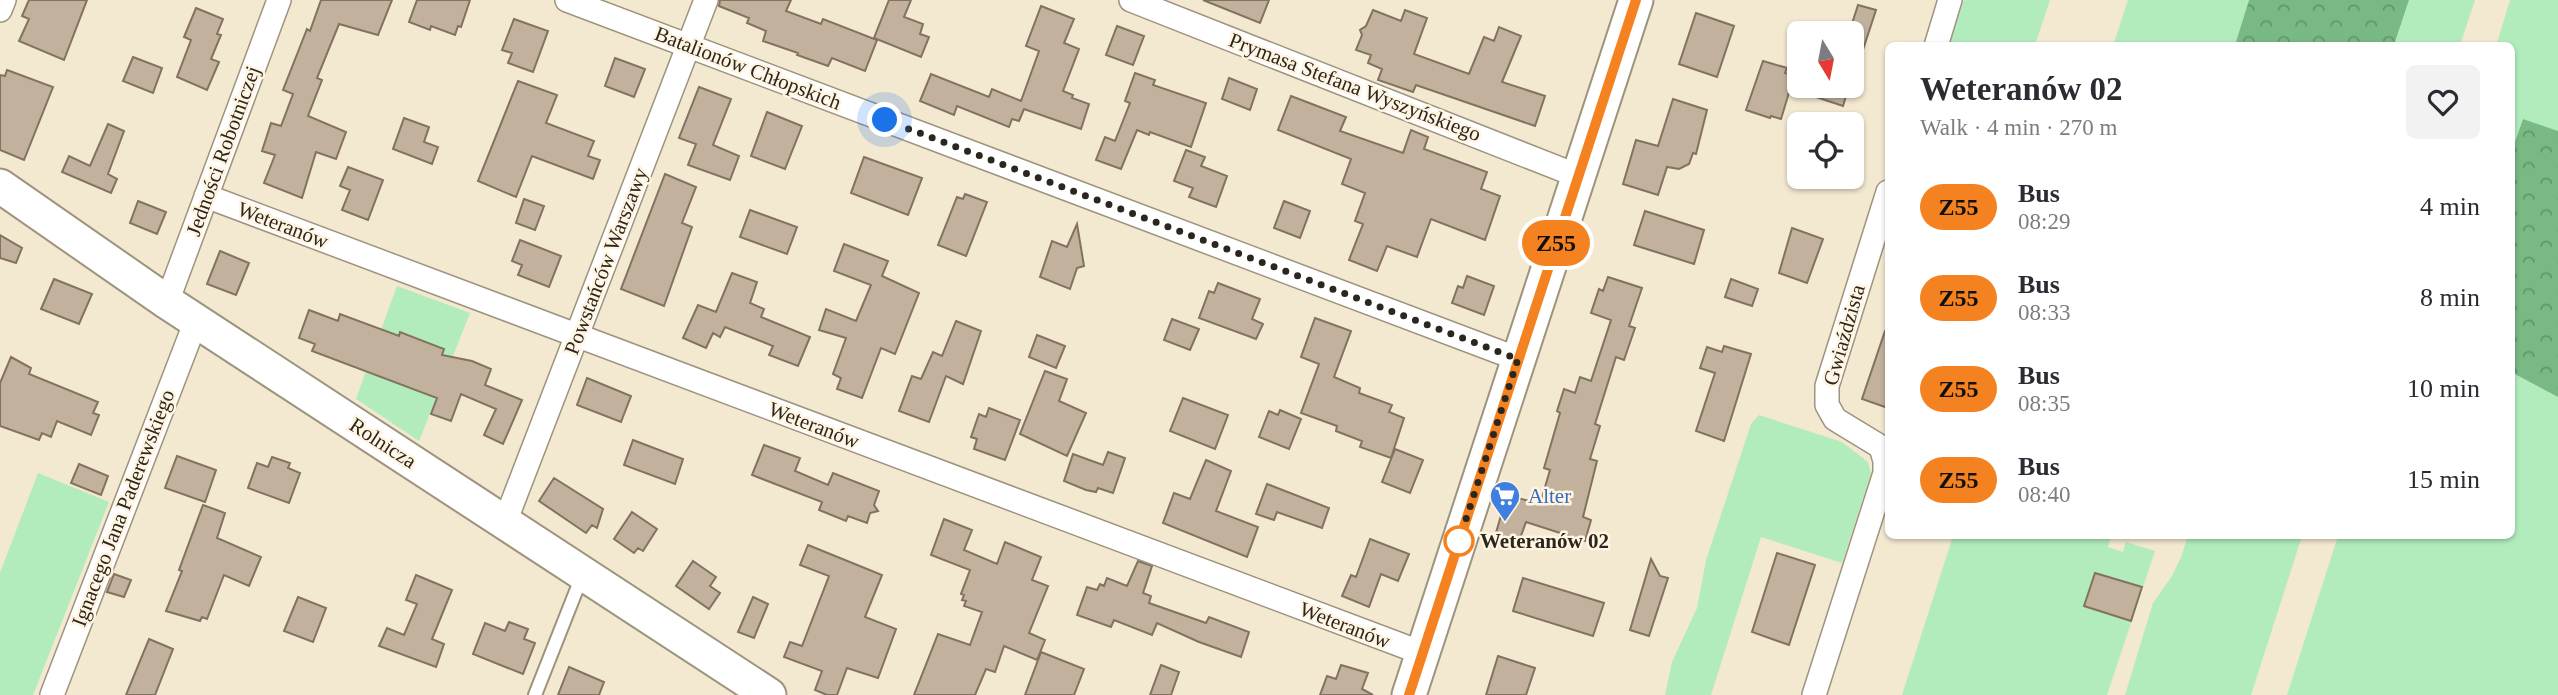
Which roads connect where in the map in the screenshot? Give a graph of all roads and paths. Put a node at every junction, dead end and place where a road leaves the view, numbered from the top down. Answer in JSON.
{"nodes":[{"id":1,"x":4,"y":0,"type":"edge"},
{"id":2,"x":279,"y":0,"type":"edge"},
{"id":3,"x":567,"y":0,"type":"edge"},
{"id":4,"x":706,"y":0,"type":"edge"},
{"id":5,"x":1130,"y":0,"type":"edge"},
{"id":6,"x":1636,"y":0,"type":"edge"},
{"id":7,"x":1950,"y":0,"type":"edge"},
{"id":8,"x":0,"y":10,"type":"edge"},
{"id":9,"x":1937,"y":42,"type":"edge"},
{"id":10,"x":689,"y":46,"type":"junction"},
{"id":11,"x":1578,"y":176,"type":"junction"},
{"id":12,"x":0,"y":186,"type":"edge"},
{"id":13,"x":206,"y":196,"type":"junction"},
{"id":14,"x":1885,"y":202,"type":"edge"},
{"id":15,"x":167,"y":302,"type":"junction"},
{"id":16,"x":196,"y":321,"type":"junction"},
{"id":17,"x":577,"y":336,"type":"junction"},
{"id":18,"x":1518,"y":359,"type":"junction"},
{"id":19,"x":1885,"y":461,"type":"edge"},
{"id":20,"x":1885,"y":473,"type":"edge"},
{"id":21,"x":505,"y":522,"type":"junction"},
{"id":22,"x":583,"y":572,"type":"junction"},
{"id":23,"x":1422,"y":653,"type":"junction"},
{"id":24,"x":749,"y":686,"type":"edge"},
{"id":25,"x":52,"y":695,"type":"edge"},
{"id":26,"x":535,"y":695,"type":"edge"},
{"id":27,"x":1409,"y":695,"type":"edge"},
{"id":28,"x":1814,"y":695,"type":"edge"}],
"edges":[{"from":1,"to":8,"type":"street"},
{"from":2,"to":13,"type":"street","name":"Jedności Robotniczej"},
{"from":3,"to":10,"type":"street","name":"Batalionów Chłopskich"},
{"from":4,"to":10,"type":"street","name":"Powstańców Warszawy"},
{"from":5,"to":11,"type":"street","name":"Prymasa Stefana Wyszyńskiego"},
{"from":6,"to":11,"type":"street"},
{"from":7,"to":9,"type":"street"},
{"from":10,"to":17,"type":"street","name":"Powstańców Warszawy"},
{"from":10,"to":18,"type":"street","name":"Batalionów Chłopskich"},
{"from":11,"to":18,"type":"street"},
{"from":12,"to":15,"type":"street","name":"Rolnicza"},
{"from":13,"to":15,"type":"street","name":"Jedności Robotniczej"},
{"from":13,"to":17,"type":"street","name":"Weteranów"},
{"from":14,"to":19,"type":"street","name":"Gwiaździsta"},
{"from":15,"to":16,"type":"street","name":"Rolnicza"},
{"from":16,"to":21,"type":"street","name":"Rolnicza"},
{"from":16,"to":25,"type":"street","name":"Ignacego Jana Paderewskiego"},
{"from":17,"to":21,"type":"street","name":"Powstańców Warszawy"},
{"from":17,"to":23,"type":"street","name":"Weteranów"},
{"from":18,"to":23,"type":"street"},
{"from":20,"to":28,"type":"street","name":"Gwiaździsta"},
{"from":21,"to":22,"type":"street","name":"Rolnicza"},
{"from":22,"to":24,"type":"street","name":"Rolnicza"},
{"from":22,"to":26,"type":"lane"},
{"from":23,"to":27,"type":"street"}]}
